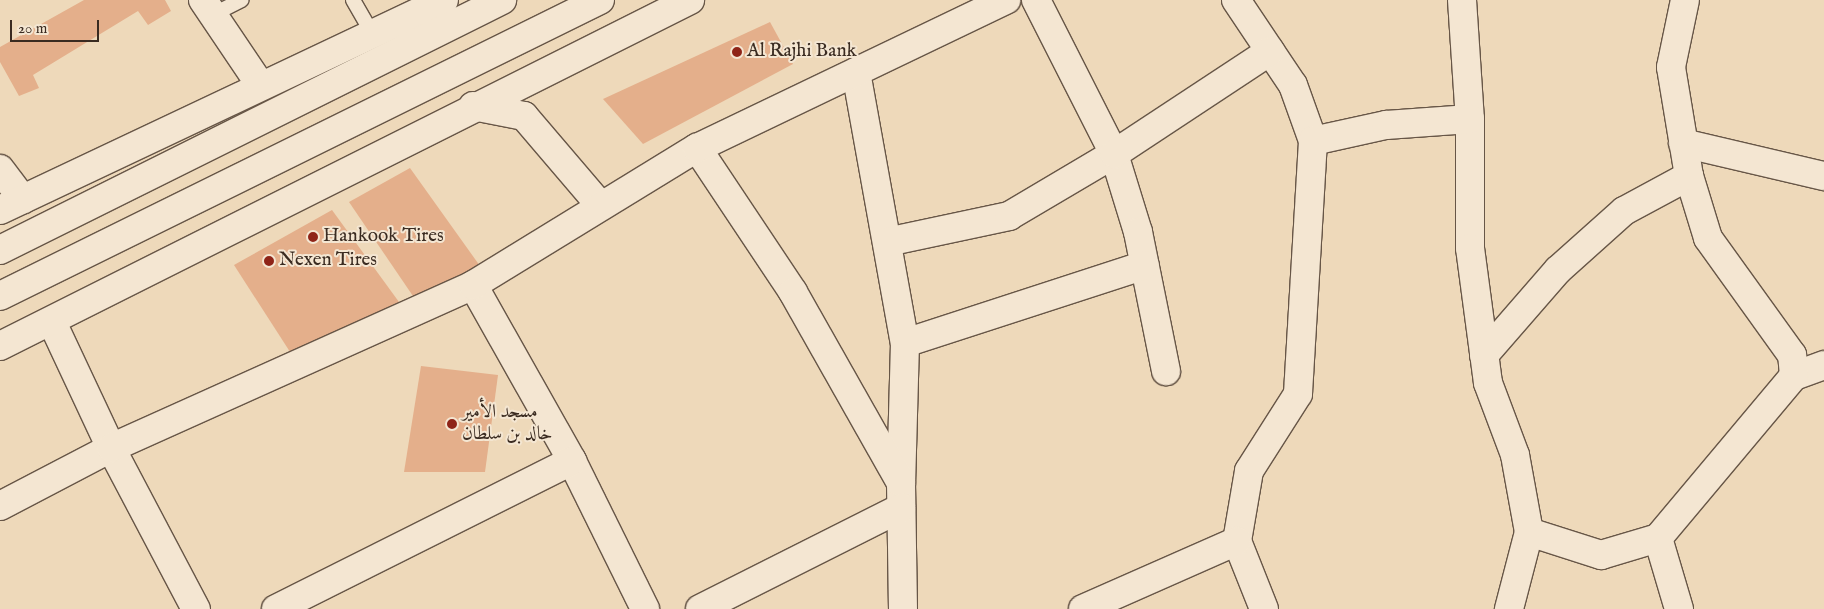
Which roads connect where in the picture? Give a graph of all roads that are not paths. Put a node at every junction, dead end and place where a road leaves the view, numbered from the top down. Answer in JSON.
{"nodes":[{"id":1,"x":242,"y":0,"type":"edge"},
{"id":2,"x":353,"y":0,"type":"edge"},
{"id":3,"x":444,"y":0,"type":"edge"},
{"id":4,"x":502,"y":0,"type":"edge"},
{"id":5,"x":600,"y":0,"type":"edge"},
{"id":6,"x":690,"y":0,"type":"edge"},
{"id":7,"x":1006,"y":0,"type":"edge"},
{"id":8,"x":1036,"y":0,"type":"edge"},
{"id":9,"x":1236,"y":0,"type":"edge"},
{"id":10,"x":1462,"y":0,"type":"edge"},
{"id":11,"x":1685,"y":0,"type":"edge"},
{"id":12,"x":208,"y":7,"type":"edge"},
{"id":13,"x":372,"y":33,"type":"junction"},
{"id":14,"x":1270,"y":51,"type":"junction"},
{"id":15,"x":856,"y":72,"type":"junction"},
{"id":16,"x":261,"y":86,"type":"junction"},
{"id":17,"x":473,"y":106,"type":"junction"},
{"id":18,"x":1470,"y":119,"type":"junction"},
{"id":19,"x":1313,"y":141,"type":"junction"},
{"id":20,"x":1683,"y":143,"type":"junction"},
{"id":21,"x":697,"y":148,"type":"junction"},
{"id":22,"x":1114,"y":154,"type":"junction"},
{"id":23,"x":0,"y":169,"type":"edge"},
{"id":24,"x":1689,"y":176,"type":"junction"},
{"id":25,"x":1824,"y":176,"type":"edge"},
{"id":26,"x":11,"y":204,"type":"edge"},
{"id":27,"x":600,"y":205,"type":"junction"},
{"id":28,"x":887,"y":242,"type":"junction"},
{"id":29,"x":0,"y":250,"type":"edge"},
{"id":30,"x":1145,"y":265,"type":"junction"},
{"id":31,"x":473,"y":285,"type":"junction"},
{"id":32,"x":0,"y":296,"type":"edge"},
{"id":33,"x":52,"y":322,"type":"junction"},
{"id":34,"x":906,"y":343,"type":"junction"},
{"id":35,"x":0,"y":346,"type":"edge"},
{"id":36,"x":1484,"y":355,"type":"junction"},
{"id":37,"x":1824,"y":365,"type":"edge"},
{"id":38,"x":1166,"y":371,"type":"dead end"},
{"id":39,"x":1794,"y":376,"type":"junction"},
{"id":40,"x":110,"y":448,"type":"junction"},
{"id":41,"x":572,"y":461,"type":"junction"},
{"id":42,"x":901,"y":495,"type":"junction"},
{"id":43,"x":0,"y":506,"type":"edge"},
{"id":44,"x":1529,"y":532,"type":"junction"},
{"id":45,"x":1658,"y":538,"type":"junction"},
{"id":46,"x":1236,"y":541,"type":"junction"},
{"id":47,"x":196,"y":609,"type":"edge"},
{"id":48,"x":276,"y":609,"type":"edge"},
{"id":49,"x":645,"y":609,"type":"edge"},
{"id":50,"x":700,"y":609,"type":"edge"},
{"id":51,"x":903,"y":609,"type":"edge"},
{"id":52,"x":1083,"y":609,"type":"edge"},
{"id":53,"x":1264,"y":609,"type":"edge"},
{"id":54,"x":1509,"y":609,"type":"edge"},
{"id":55,"x":1679,"y":609,"type":"edge"}],
"edges":[{"from":1,"to":12,"type":"lane"},
{"from":2,"to":13,"type":"lane"},
{"from":3,"to":13,"type":"street"},
{"from":4,"to":29,"type":"street"},
{"from":5,"to":32,"type":"street"},
{"from":6,"to":17,"type":"street"},
{"from":7,"to":15,"type":"street"},
{"from":8,"to":22,"type":"street"},
{"from":9,"to":14,"type":"street"},
{"from":10,"to":18,"type":"street"},
{"from":11,"to":20,"type":"street"},
{"from":12,"to":16,"type":"street"},
{"from":13,"to":16,"type":"street"},
{"from":14,"to":19,"type":"street"},
{"from":14,"to":22,"type":"street"},
{"from":15,"to":21,"type":"street"},
{"from":15,"to":28,"type":"street"},
{"from":16,"to":26,"type":"street"},
{"from":17,"to":27,"type":"street"},
{"from":17,"to":33,"type":"street"},
{"from":18,"to":19,"type":"street"},
{"from":18,"to":36,"type":"street"},
{"from":19,"to":46,"type":"street"},
{"from":20,"to":24,"type":"street"},
{"from":20,"to":25,"type":"street"},
{"from":21,"to":27,"type":"street"},
{"from":21,"to":42,"type":"street"},
{"from":22,"to":28,"type":"street"},
{"from":22,"to":30,"type":"street"},
{"from":23,"to":26,"type":"street"},
{"from":24,"to":36,"type":"street"},
{"from":24,"to":39,"type":"street"},
{"from":27,"to":31,"type":"street"},
{"from":28,"to":34,"type":"street"},
{"from":30,"to":34,"type":"street"},
{"from":30,"to":38,"type":"street"},
{"from":31,"to":40,"type":"street"},
{"from":31,"to":41,"type":"street"},
{"from":33,"to":35,"type":"street"},
{"from":33,"to":40,"type":"street"},
{"from":34,"to":42,"type":"street"},
{"from":36,"to":44,"type":"street"},
{"from":37,"to":39,"type":"street"},
{"from":39,"to":45,"type":"street"},
{"from":40,"to":43,"type":"street"},
{"from":40,"to":47,"type":"street"},
{"from":41,"to":48,"type":"street"},
{"from":41,"to":49,"type":"street"},
{"from":42,"to":50,"type":"street"},
{"from":42,"to":51,"type":"street"},
{"from":44,"to":45,"type":"street"},
{"from":44,"to":54,"type":"street"},
{"from":45,"to":55,"type":"street"},
{"from":46,"to":52,"type":"street"},
{"from":46,"to":53,"type":"street"}]}
